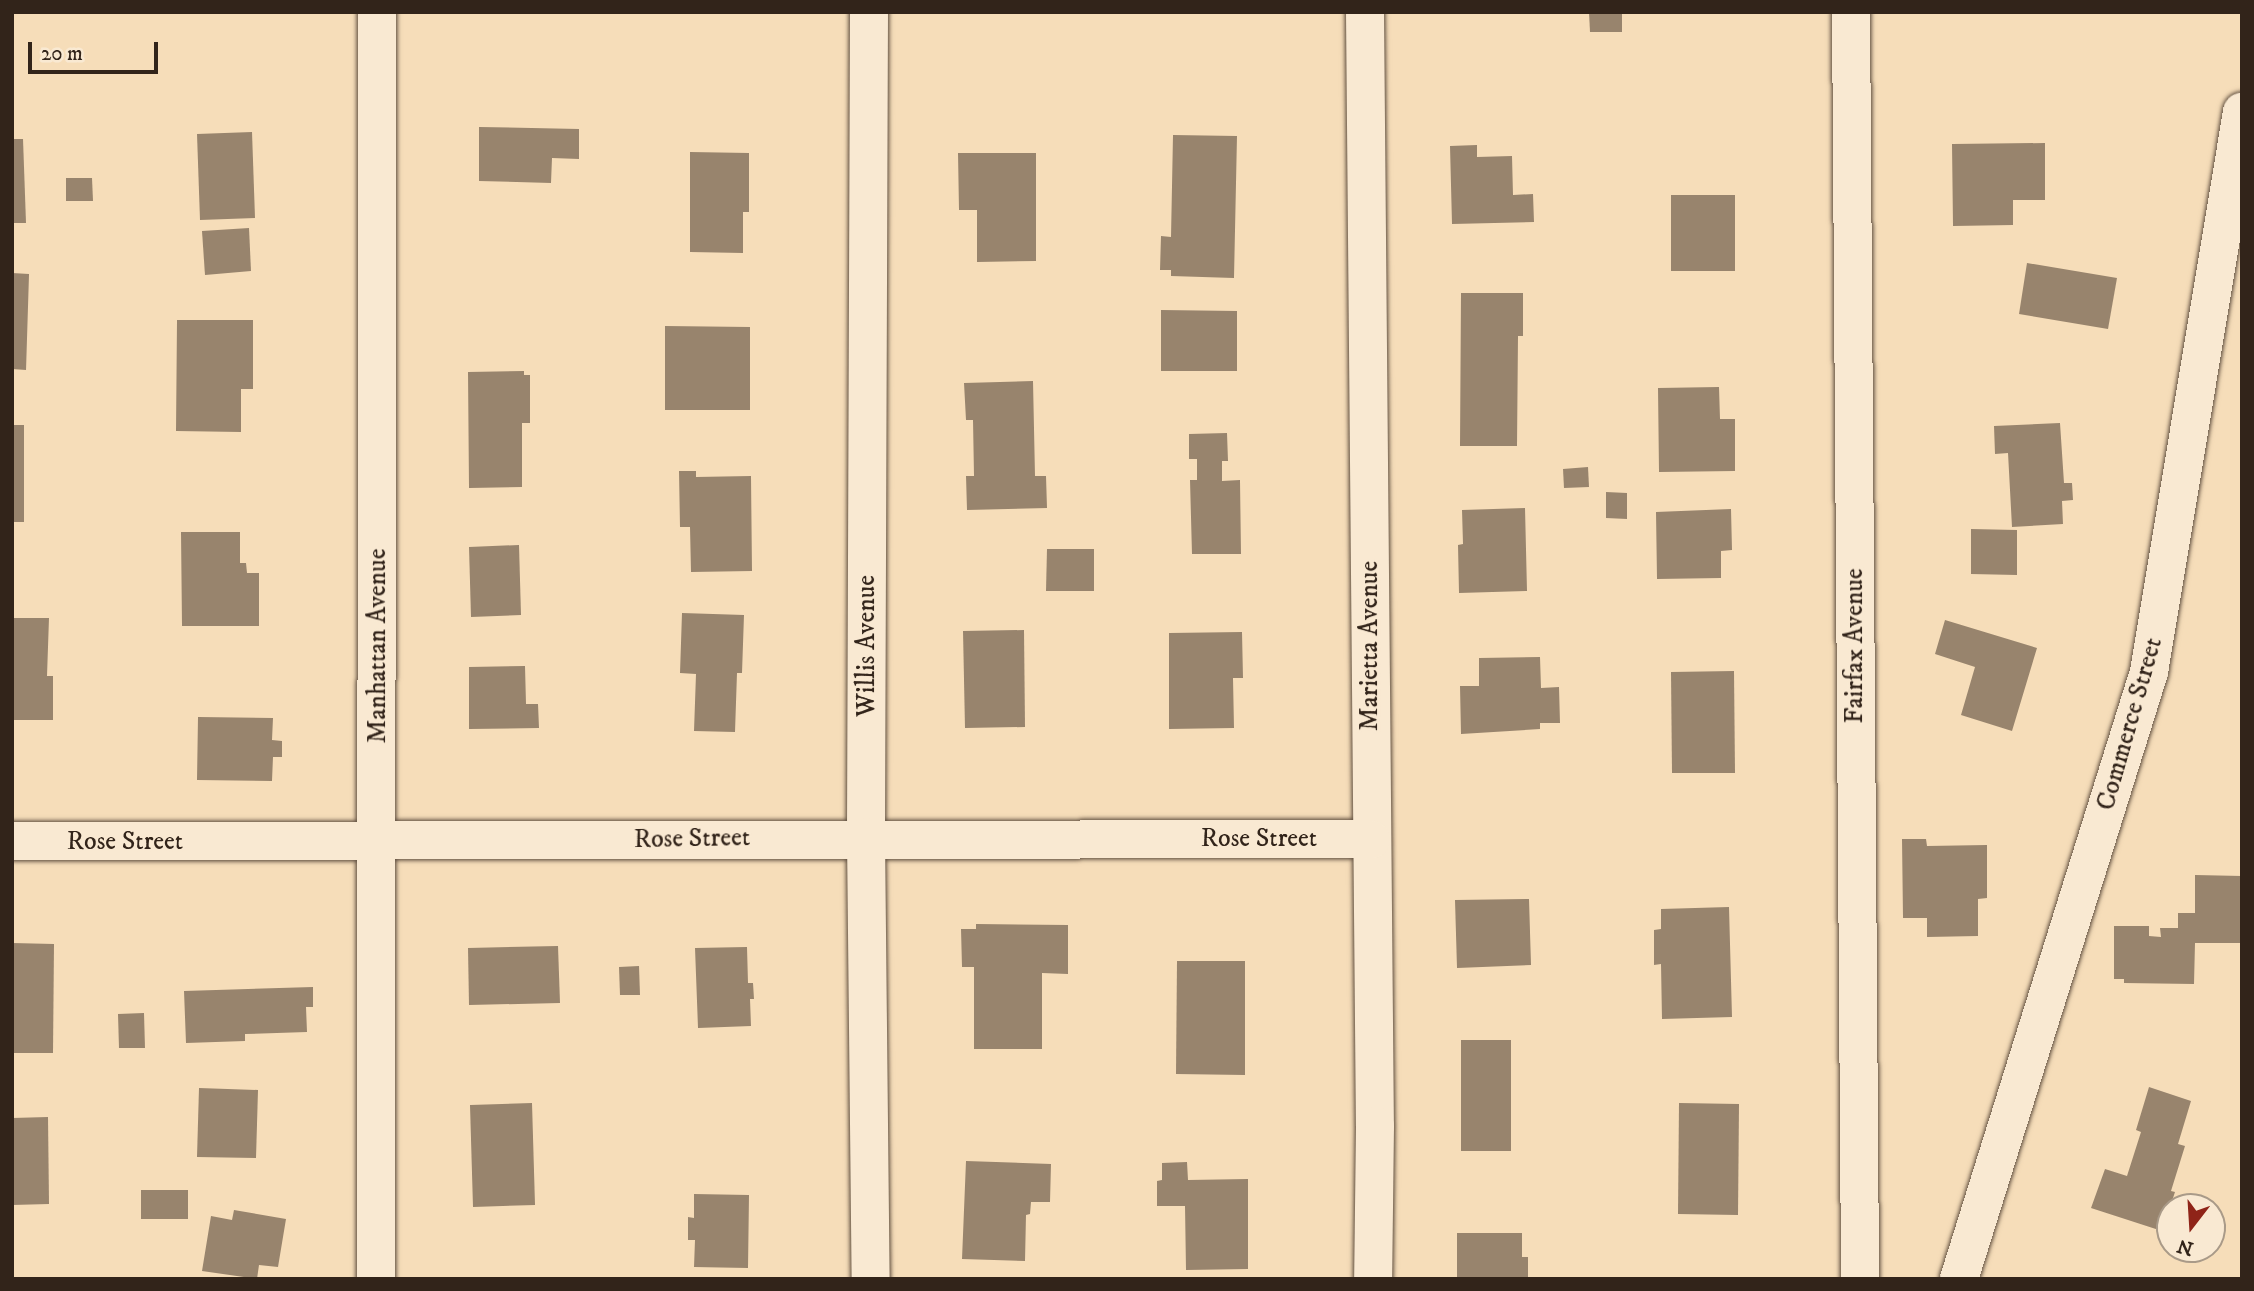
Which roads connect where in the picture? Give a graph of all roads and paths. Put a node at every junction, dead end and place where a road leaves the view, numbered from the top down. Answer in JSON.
{"nodes":[{"id":1,"x":377,"y":12,"type":"edge"},
{"id":2,"x":869,"y":12,"type":"edge"},
{"id":3,"x":1365,"y":12,"type":"edge"},
{"id":4,"x":1851,"y":12,"type":"edge"},
{"id":5,"x":2242,"y":112,"type":"edge"},
{"id":6,"x":866,"y":837,"type":"junction"},
{"id":7,"x":1371,"y":839,"type":"junction"},
{"id":8,"x":12,"y":841,"type":"edge"},
{"id":9,"x":378,"y":842,"type":"junction"},
{"id":10,"x":376,"y":1279,"type":"edge"},
{"id":11,"x":871,"y":1279,"type":"edge"},
{"id":12,"x":1373,"y":1279,"type":"edge"},
{"id":13,"x":1860,"y":1279,"type":"edge"},
{"id":14,"x":1959,"y":1279,"type":"edge"}],
"edges":[{"from":1,"to":9,"type":"street","name":"Manhattan Avenue"},
{"from":2,"to":6,"type":"street","name":"Willis Avenue"},
{"from":3,"to":7,"type":"street","name":"Marietta Avenue"},
{"from":4,"to":13,"type":"street","name":"Fairfax Avenue"},
{"from":5,"to":14,"type":"street","name":"Commerce Street"},
{"from":6,"to":7,"type":"street","name":"Rose Street"},
{"from":6,"to":9,"type":"street","name":"Rose Street"},
{"from":6,"to":11,"type":"street","name":"Willis Avenue"},
{"from":7,"to":12,"type":"street","name":"Marietta Avenue"},
{"from":8,"to":9,"type":"street","name":"Rose Street"},
{"from":9,"to":10,"type":"street","name":"Manhattan Avenue"}]}
